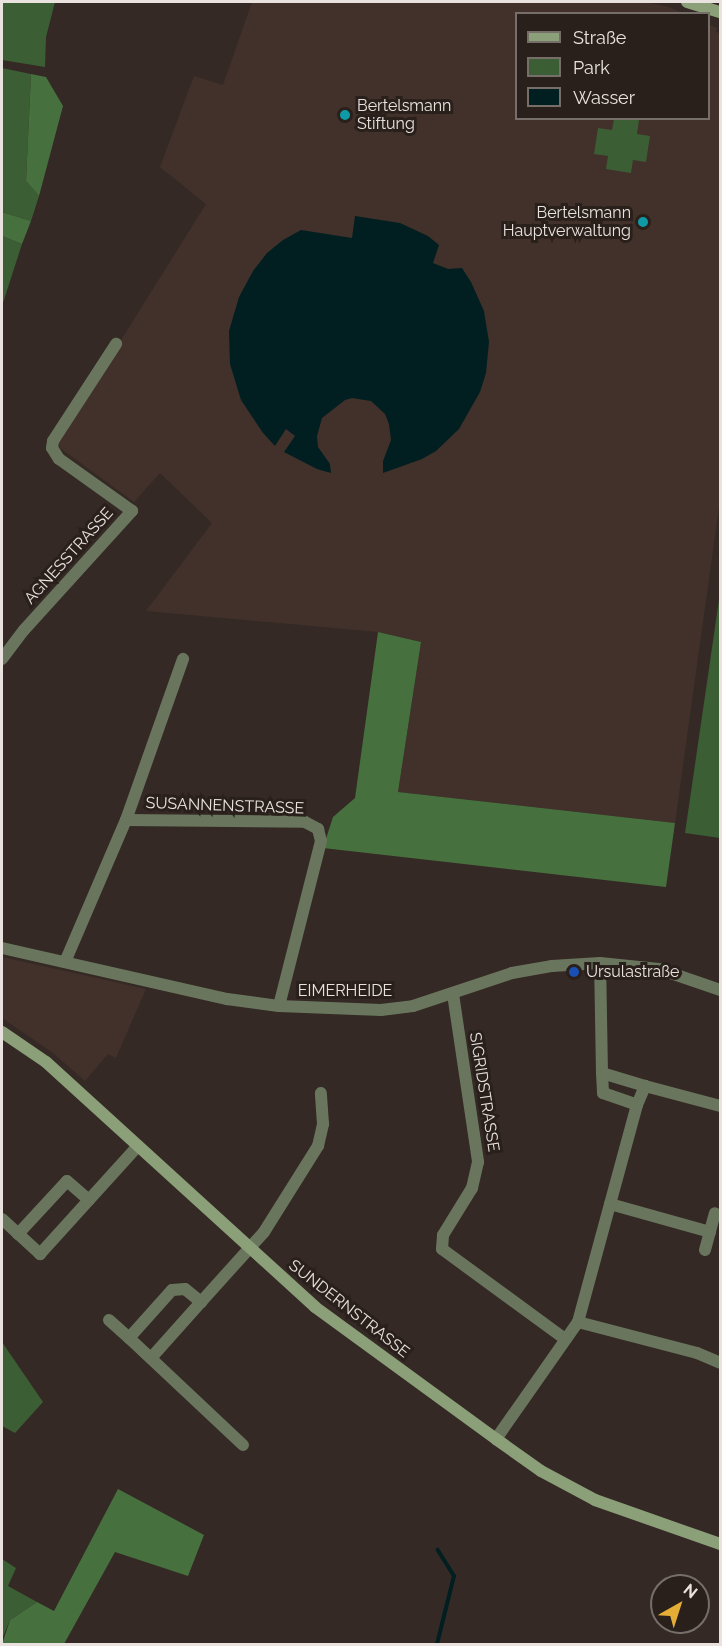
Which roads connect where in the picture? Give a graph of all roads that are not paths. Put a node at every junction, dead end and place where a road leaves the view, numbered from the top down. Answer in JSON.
{"nodes":[{"id":1,"x":687,"y":2,"type":"edge"},
{"id":2,"x":720,"y":12,"type":"edge"},
{"id":3,"x":116,"y":344,"type":"dead end"},
{"id":4,"x":2,"y":659,"type":"edge"},
{"id":5,"x":183,"y":660,"type":"dead end"},
{"id":6,"x":126,"y":820,"type":"junction"},
{"id":7,"x":2,"y":948,"type":"edge"},
{"id":8,"x":65,"y":962,"type":"junction"},
{"id":9,"x":600,"y":963,"type":"junction"},
{"id":10,"x":720,"y":990,"type":"edge"},
{"id":11,"x":453,"y":994,"type":"junction"},
{"id":12,"x":279,"y":1006,"type":"junction"},
{"id":13,"x":2,"y":1032,"type":"edge"},
{"id":14,"x":602,"y":1073,"type":"junction"},
{"id":15,"x":645,"y":1086,"type":"junction"},
{"id":16,"x":321,"y":1093,"type":"dead end"},
{"id":17,"x":637,"y":1105,"type":"junction"},
{"id":18,"x":720,"y":1106,"type":"edge"},
{"id":19,"x":138,"y":1146,"type":"junction"},
{"id":20,"x":89,"y":1200,"type":"junction"},
{"id":21,"x":610,"y":1204,"type":"junction"},
{"id":22,"x":715,"y":1213,"type":"dead end"},
{"id":23,"x":2,"y":1219,"type":"edge"},
{"id":24,"x":710,"y":1232,"type":"junction"},
{"id":25,"x":18,"y":1234,"type":"junction"},
{"id":26,"x":249,"y":1249,"type":"junction"},
{"id":27,"x":705,"y":1250,"type":"dead end"},
{"id":28,"x":201,"y":1302,"type":"junction"},
{"id":29,"x":109,"y":1320,"type":"dead end"},
{"id":30,"x":578,"y":1322,"type":"junction"},
{"id":31,"x":129,"y":1338,"type":"junction"},
{"id":32,"x":565,"y":1340,"type":"junction"},
{"id":33,"x":151,"y":1358,"type":"junction"},
{"id":34,"x":720,"y":1363,"type":"edge"},
{"id":35,"x":496,"y":1439,"type":"junction"},
{"id":36,"x":243,"y":1445,"type":"dead end"},
{"id":37,"x":720,"y":1544,"type":"edge"}],
"edges":[{"from":1,"to":2,"type":"street"},
{"from":3,"to":4,"type":"street","name":"AGNESSTRASSE"},
{"from":5,"to":6,"type":"street","name":"SUSANNENSTRASSE"},
{"from":6,"to":8,"type":"street","name":"SUSANNENSTRASSE"},
{"from":6,"to":12,"type":"street","name":"SUSANNENSTRASSE"},
{"from":7,"to":8,"type":"street","name":"EIMERHEIDE"},
{"from":8,"to":12,"type":"street","name":"EIMERHEIDE"},
{"from":9,"to":10,"type":"street","name":"EIMERHEIDE"},
{"from":9,"to":11,"type":"street","name":"EIMERHEIDE"},
{"from":9,"to":14,"type":"street"},
{"from":11,"to":12,"type":"street","name":"EIMERHEIDE"},
{"from":11,"to":32,"type":"street","name":"SIGRIDSTRASSE"},
{"from":13,"to":19,"type":"street","name":"SUNDERNSTRASSE"},
{"from":14,"to":15,"type":"street"},
{"from":14,"to":17,"type":"street"},
{"from":15,"to":17,"type":"street"},
{"from":15,"to":18,"type":"street"},
{"from":16,"to":26,"type":"street"},
{"from":17,"to":21,"type":"street"},
{"from":19,"to":20,"type":"street"},
{"from":19,"to":26,"type":"street","name":"SUNDERNSTRASSE"},
{"from":20,"to":25,"type":"street"},
{"from":20,"to":25,"type":"street"},
{"from":21,"to":24,"type":"street"},
{"from":21,"to":30,"type":"street"},
{"from":22,"to":24,"type":"street"},
{"from":23,"to":25,"type":"street"},
{"from":24,"to":27,"type":"street"},
{"from":26,"to":28,"type":"street"},
{"from":26,"to":35,"type":"street","name":"SUNDERNSTRASSE"},
{"from":28,"to":31,"type":"street"},
{"from":28,"to":33,"type":"street"},
{"from":29,"to":31,"type":"street"},
{"from":30,"to":32,"type":"street"},
{"from":30,"to":34,"type":"street"},
{"from":31,"to":33,"type":"street"},
{"from":32,"to":35,"type":"street"},
{"from":33,"to":36,"type":"street"},
{"from":35,"to":37,"type":"street","name":"SUNDERNSTRASSE"}]}
